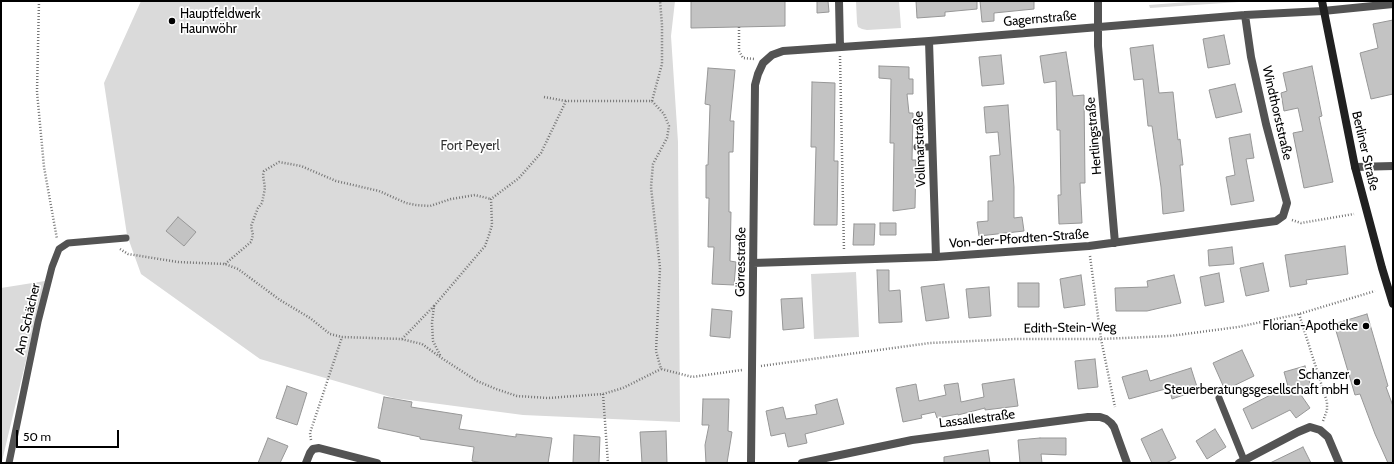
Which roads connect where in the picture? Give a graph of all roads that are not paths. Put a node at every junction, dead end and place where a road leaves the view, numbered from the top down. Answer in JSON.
{"nodes":[{"id":1,"x":839,"y":1,"type":"edge"},
{"id":2,"x":1098,"y":1,"type":"edge"},
{"id":3,"x":1322,"y":1,"type":"edge"},
{"id":4,"x":1393,"y":4,"type":"edge"},
{"id":5,"x":1323,"y":11,"type":"junction"},
{"id":6,"x":1245,"y":15,"type":"junction"},
{"id":7,"x":1098,"y":26,"type":"junction"},
{"id":8,"x":929,"y":40,"type":"junction"},
{"id":9,"x":840,"y":47,"type":"junction"},
{"id":10,"x":760,"y":61,"type":"joint"},
{"id":11,"x":917,"y":147,"type":"dead end"},
{"id":12,"x":932,"y":147,"type":"junction"},
{"id":13,"x":1393,"y":166,"type":"edge"},
{"id":14,"x":1355,"y":168,"type":"junction"},
{"id":15,"x":1284,"y":216,"type":"joint"},
{"id":16,"x":126,"y":238,"type":"dead end"},
{"id":17,"x":1115,"y":243,"type":"junction"},
{"id":18,"x":936,"y":257,"type":"junction"},
{"id":19,"x":753,"y":263,"type":"junction"},
{"id":20,"x":1393,"y":304,"type":"edge"},
{"id":21,"x":1219,"y":398,"type":"dead end"},
{"id":22,"x":1241,"y":461,"type":"edge"},
{"id":23,"x":9,"y":463,"type":"edge"},
{"id":24,"x":306,"y":463,"type":"edge"},
{"id":25,"x":377,"y":463,"type":"edge"},
{"id":26,"x":751,"y":463,"type":"edge"},
{"id":27,"x":802,"y":463,"type":"edge"},
{"id":28,"x":1127,"y":463,"type":"edge"},
{"id":29,"x":1339,"y":463,"type":"edge"}],
"edges":[{"from":1,"to":9,"type":"street"},
{"from":2,"to":7,"type":"street","name":"Hertlingstraße"},
{"from":3,"to":5,"type":"street","name":"Berliner Straße"},
{"from":4,"to":5,"type":"street","name":"Gagernstraße"},
{"from":5,"to":6,"type":"street","name":"Gagernstraße"},
{"from":5,"to":14,"type":"street","name":"Berliner Straße"},
{"from":6,"to":7,"type":"street","name":"Gagernstraße"},
{"from":6,"to":15,"type":"street","name":"Windthorststraße"},
{"from":7,"to":8,"type":"street","name":"Gagernstraße"},
{"from":7,"to":17,"type":"street","name":"Hertlingstraße"},
{"from":8,"to":9,"type":"street","name":"Gagernstraße"},
{"from":8,"to":12,"type":"street","name":"Vollmarstraße"},
{"from":9,"to":10,"type":"street","name":"Gagernstraße"},
{"from":10,"to":19,"type":"street","name":"Görresstraße"},
{"from":11,"to":12,"type":"lane"},
{"from":12,"to":18,"type":"street","name":"Vollmarstraße"},
{"from":13,"to":14,"type":"street"},
{"from":14,"to":20,"type":"street","name":"Berliner Straße"},
{"from":15,"to":17,"type":"street","name":"Von-der-Pfordten-Straße"},
{"from":16,"to":23,"type":"lane","name":"Am Schächer"},
{"from":17,"to":18,"type":"street","name":"Von-der-Pfordten-Straße"},
{"from":18,"to":19,"type":"street","name":"Von-der-Pfordten-Straße"},
{"from":19,"to":26,"type":"street","name":"Görresstraße"},
{"from":21,"to":22,"type":"lane"},
{"from":22,"to":29,"type":"street"},
{"from":24,"to":25,"type":"street"},
{"from":27,"to":28,"type":"street","name":"Lassallestraße"}]}
